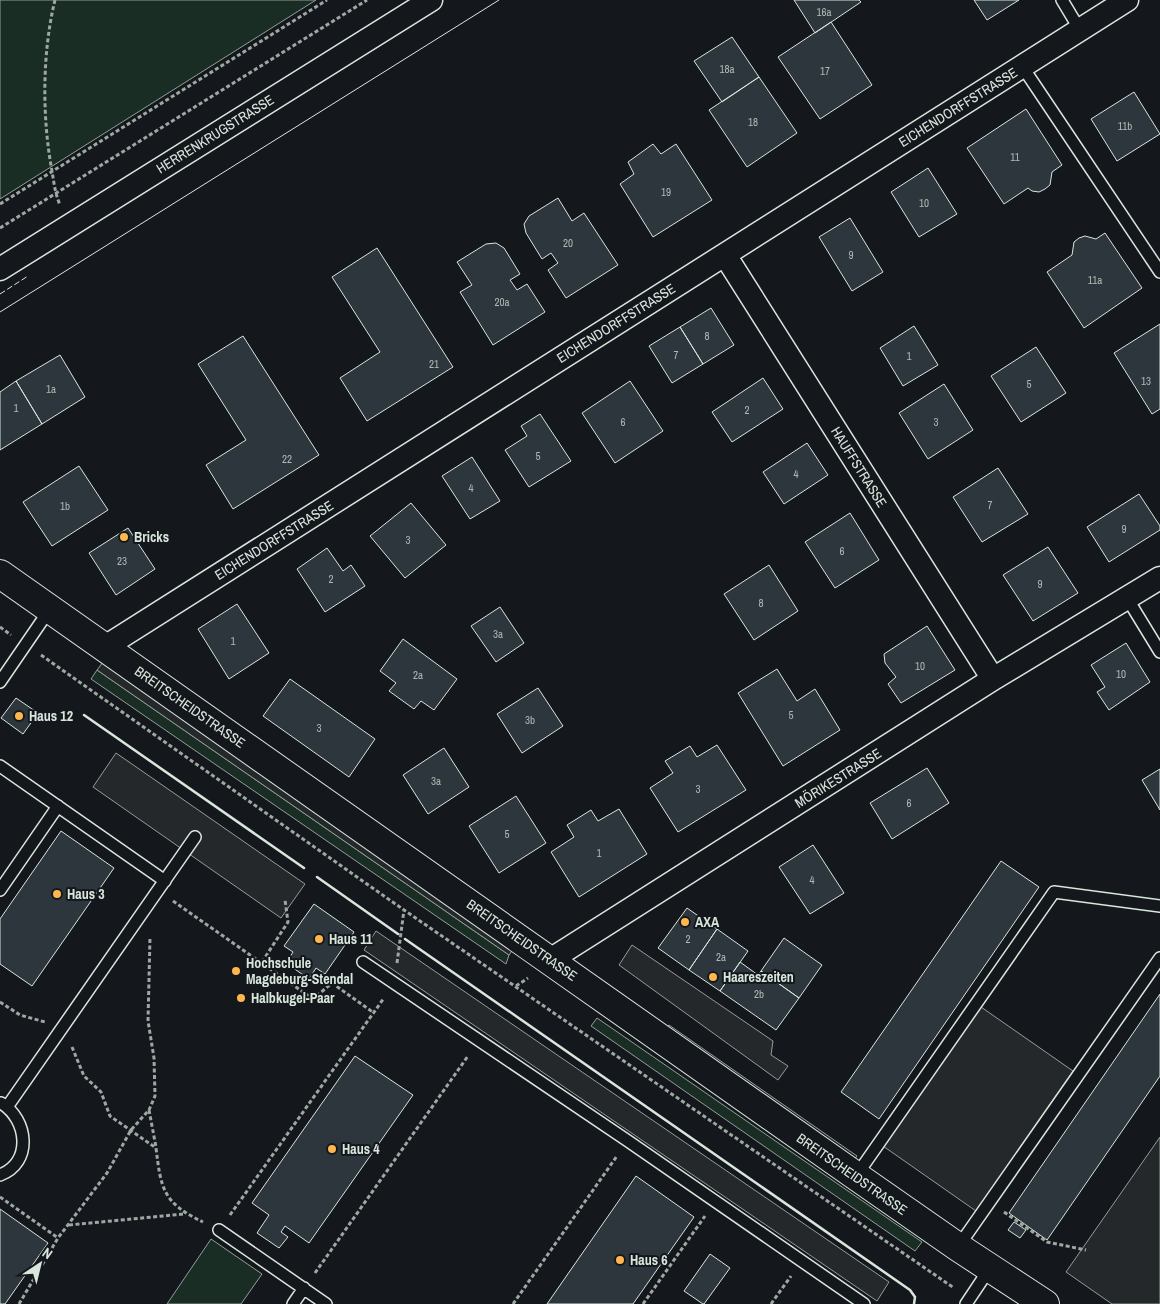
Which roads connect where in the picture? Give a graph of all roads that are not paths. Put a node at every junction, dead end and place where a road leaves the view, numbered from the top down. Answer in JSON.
{"nodes":[{"id":1,"x":431,"y":0,"type":"edge"},
{"id":2,"x":1062,"y":0,"type":"edge"},
{"id":3,"x":1127,"y":0,"type":"edge"},
{"id":4,"x":1080,"y":30,"type":"junction"},
{"id":5,"x":1022,"y":66,"type":"junction"},
{"id":6,"x":724,"y":254,"type":"junction"},
{"id":7,"x":0,"y":269,"type":"edge"},
{"id":8,"x":1160,"y":272,"type":"edge"},
{"id":9,"x":0,"y":574,"type":"edge"},
{"id":10,"x":1160,"y":578,"type":"edge"},
{"id":11,"x":1127,"y":598,"type":"junction"},
{"id":12,"x":50,"y":609,"type":"junction"},
{"id":13,"x":104,"y":647,"type":"junction"},
{"id":14,"x":1160,"y":652,"type":"edge"},
{"id":15,"x":993,"y":680,"type":"junction"},
{"id":16,"x":0,"y":682,"type":"edge"},
{"id":17,"x":0,"y":766,"type":"edge"},
{"id":18,"x":58,"y":806,"type":"junction"},
{"id":19,"x":195,"y":837,"type":"dead end"},
{"id":20,"x":165,"y":881,"type":"junction"},
{"id":21,"x":0,"y":890,"type":"edge"},
{"id":22,"x":1160,"y":906,"type":"edge"},
{"id":23,"x":1160,"y":958,"type":"edge"},
{"id":24,"x":550,"y":960,"type":"junction"},
{"id":25,"x":363,"y":962,"type":"dead end"},
{"id":26,"x":3,"y":1105,"type":"edge"},
{"id":27,"x":0,"y":1176,"type":"edge"},
{"id":28,"x":856,"y":1176,"type":"junction"},
{"id":29,"x":219,"y":1230,"type":"road end"},
{"id":30,"x":958,"y":1247,"type":"junction"},
{"id":31,"x":990,"y":1268,"type":"junction"},
{"id":32,"x":304,"y":1288,"type":"junction"},
{"id":33,"x":968,"y":1301,"type":"edge"},
{"id":34,"x":293,"y":1304,"type":"edge"},
{"id":35,"x":326,"y":1304,"type":"edge"},
{"id":36,"x":864,"y":1304,"type":"edge"},
{"id":37,"x":1045,"y":1304,"type":"edge"}],
"edges":[{"from":1,"to":7,"type":"street","name":"HERRENKRUGSTRASSE"},
{"from":2,"to":4,"type":"lane"},
{"from":3,"to":4,"type":"street","name":"EICHENDORFFSTRASSE"},
{"from":4,"to":5,"type":"street","name":"EICHENDORFFSTRASSE"},
{"from":5,"to":6,"type":"street","name":"EICHENDORFFSTRASSE"},
{"from":5,"to":8,"type":"lane"},
{"from":6,"to":13,"type":"street","name":"EICHENDORFFSTRASSE"},
{"from":6,"to":15,"type":"street","name":"HAUFFSTRASSE"},
{"from":9,"to":12,"type":"street","name":"BREITSCHEIDSTRASSE"},
{"from":10,"to":11,"type":"street","name":"MÖRIKESTRASSE"},
{"from":11,"to":14,"type":"lane"},
{"from":11,"to":15,"type":"street","name":"MÖRIKESTRASSE"},
{"from":12,"to":13,"type":"street","name":"BREITSCHEIDSTRASSE"},
{"from":12,"to":16,"type":"lane"},
{"from":13,"to":24,"type":"street","name":"BREITSCHEIDSTRASSE"},
{"from":15,"to":24,"type":"street","name":"MÖRIKESTRASSE"},
{"from":17,"to":18,"type":"lane"},
{"from":18,"to":20,"type":"lane"},
{"from":18,"to":21,"type":"lane"},
{"from":19,"to":20,"type":"lane"},
{"from":20,"to":26,"type":"lane"},
{"from":22,"to":28,"type":"lane"},
{"from":23,"to":30,"type":"lane"},
{"from":24,"to":28,"type":"street","name":"BREITSCHEIDSTRASSE"},
{"from":25,"to":36,"type":"lane"},
{"from":26,"to":27,"type":"lane"},
{"from":28,"to":30,"type":"street","name":"BREITSCHEIDSTRASSE"},
{"from":29,"to":32,"type":"lane"},
{"from":30,"to":31,"type":"street","name":"BREITSCHEIDSTRASSE"},
{"from":31,"to":33,"type":"lane"},
{"from":31,"to":37,"type":"street","name":"BREITSCHEIDSTRASSE"},
{"from":32,"to":34,"type":"lane"},
{"from":32,"to":35,"type":"lane"}]}
